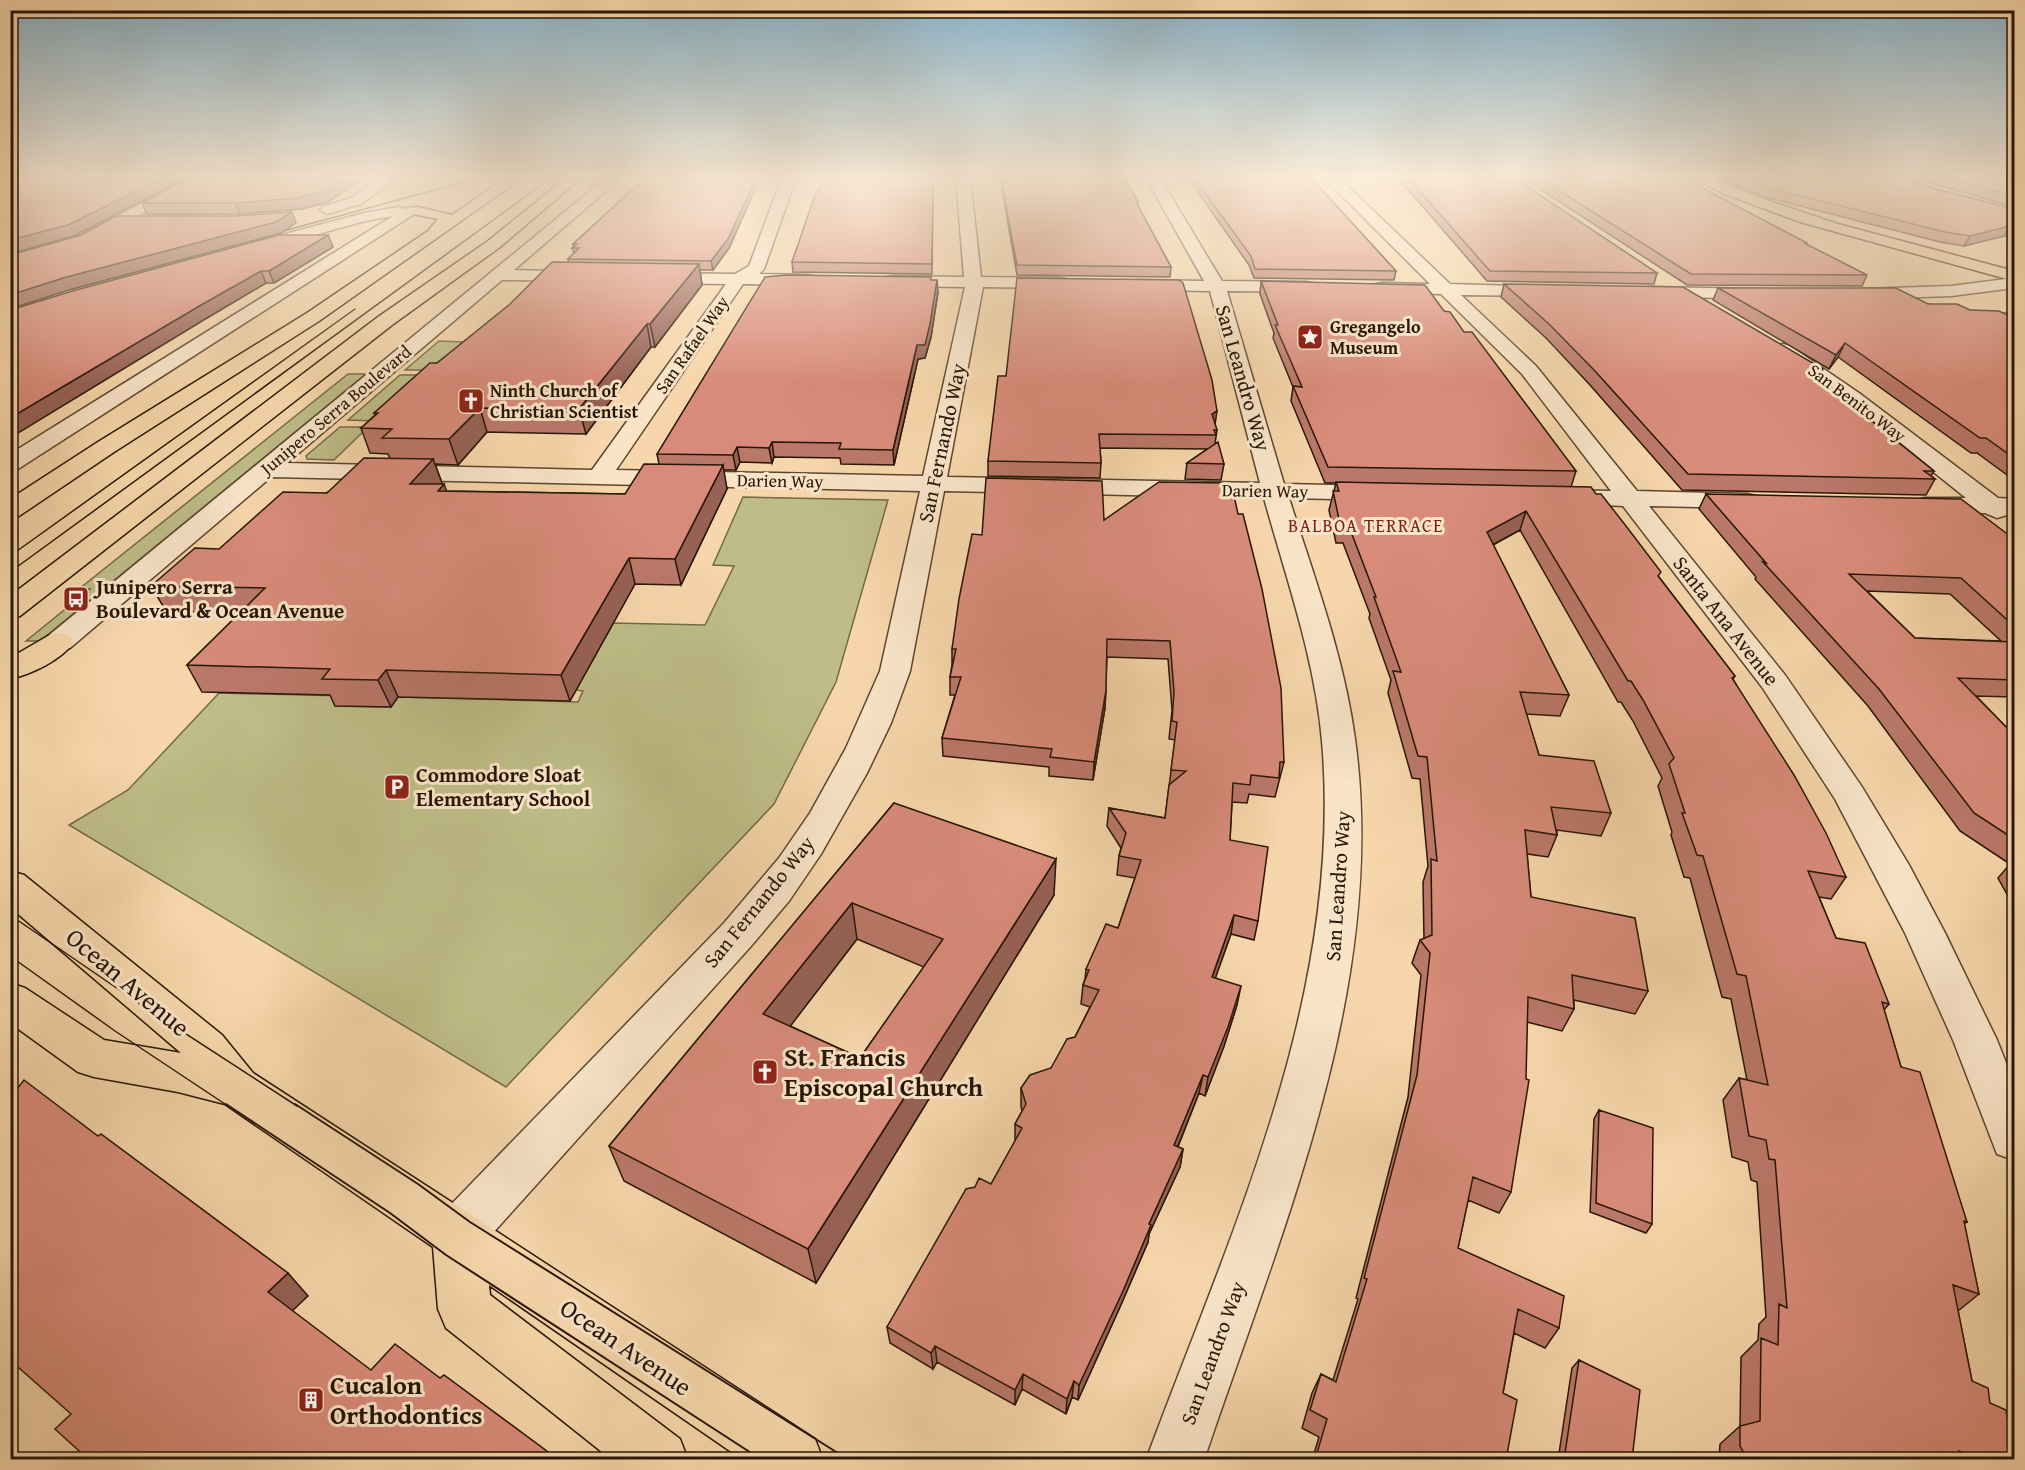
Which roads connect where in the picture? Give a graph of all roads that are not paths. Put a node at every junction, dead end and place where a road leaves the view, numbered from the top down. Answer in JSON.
{"nodes":[{"id":1,"x":62,"y":247,"type":"edge"},
{"id":2,"x":257,"y":247,"type":"edge"},
{"id":3,"x":358,"y":247,"type":"edge"},
{"id":4,"x":414,"y":247,"type":"edge"},
{"id":5,"x":490,"y":247,"type":"edge"},
{"id":6,"x":533,"y":247,"type":"edge"},
{"id":7,"x":764,"y":247,"type":"edge"},
{"id":8,"x":970,"y":247,"type":"edge"},
{"id":9,"x":1193,"y":247,"type":"edge"},
{"id":10,"x":1402,"y":247,"type":"edge"},
{"id":11,"x":1904,"y":247,"type":"edge"},
{"id":12,"x":245,"y":250,"type":"edge"},
{"id":13,"x":10,"y":261,"type":"edge"},
{"id":14,"x":756,"y":269,"type":"junction"},
{"id":15,"x":504,"y":271,"type":"junction"},
{"id":16,"x":598,"y":272,"type":"edge"},
{"id":17,"x":2012,"y":275,"type":"edge"},
{"id":18,"x":878,"y":276,"type":"edge"},
{"id":19,"x":973,"y":277,"type":"junction"},
{"id":20,"x":1661,"y":278,"type":"junction"},
{"id":21,"x":738,"y":279,"type":"junction"},
{"id":22,"x":1081,"y":279,"type":"edge"},
{"id":23,"x":1121,"y":279,"type":"edge"},
{"id":24,"x":1213,"y":281,"type":"junction"},
{"id":25,"x":1322,"y":282,"type":"edge"},
{"id":26,"x":1363,"y":283,"type":"edge"},
{"id":27,"x":1441,"y":284,"type":"junction"},
{"id":28,"x":1565,"y":286,"type":"edge"},
{"id":29,"x":1846,"y":289,"type":"edge"},
{"id":30,"x":1687,"y":293,"type":"junction"},
{"id":31,"x":1717,"y":311,"type":"edge"},
{"id":32,"x":1768,"y":341,"type":"edge"},
{"id":33,"x":10,"y":464,"type":"edge"},
{"id":34,"x":264,"y":470,"type":"junction"},
{"id":35,"x":599,"y":477,"type":"junction"},
{"id":36,"x":934,"y":484,"type":"junction"},
{"id":37,"x":1275,"y":491,"type":"junction"},
{"id":38,"x":1402,"y":494,"type":"edge"},
{"id":39,"x":1539,"y":497,"type":"edge"},
{"id":40,"x":1630,"y":499,"type":"junction"},
{"id":41,"x":1767,"y":501,"type":"edge"},
{"id":42,"x":1902,"y":504,"type":"edge"},
{"id":43,"x":2003,"y":506,"type":"edge"},
{"id":44,"x":10,"y":512,"type":"edge"},
{"id":45,"x":2014,"y":524,"type":"edge"},
{"id":46,"x":10,"y":610,"type":"edge"},
{"id":47,"x":58,"y":642,"type":"joint"},
{"id":48,"x":10,"y":670,"type":"edge"},
{"id":49,"x":10,"y":885,"type":"edge"},
{"id":50,"x":10,"y":1000,"type":"edge"},
{"id":51,"x":237,"y":1087,"type":"junction"},
{"id":52,"x":2014,"y":1139,"type":"edge"},
{"id":53,"x":458,"y":1234,"type":"junction"},
{"id":54,"x":659,"y":1460,"type":"edge"},
{"id":55,"x":794,"y":1460,"type":"edge"},
{"id":56,"x":1174,"y":1460,"type":"edge"}],
"edges":[{"from":1,"to":13,"type":"street"},
{"from":2,"to":12,"type":"street"},
{"from":3,"to":33,"type":"street"},
{"from":4,"to":44,"type":"main road"},
{"from":5,"to":46,"type":"main road","name":"Junipero Serra Boulevard"},
{"from":6,"to":15,"type":"street","name":"Junipero Serra Boulevard"},
{"from":7,"to":14,"type":"street"},
{"from":8,"to":19,"type":"street","name":"San Fernando Way"},
{"from":9,"to":24,"type":"street","name":"San Leandro Way"},
{"from":10,"to":27,"type":"street","name":"Santa Ana Avenue"},
{"from":11,"to":17,"type":"main road"},
{"from":14,"to":21,"type":"street","name":"San Rafael Way"},
{"from":14,"to":21,"type":"street"},
{"from":14,"to":21,"type":"street"},
{"from":15,"to":16,"type":"street"},
{"from":15,"to":34,"type":"street","name":"Junipero Serra Boulevard"},
{"from":17,"to":29,"type":"street"},
{"from":18,"to":19,"type":"street"},
{"from":19,"to":22,"type":"street"},
{"from":19,"to":36,"type":"street","name":"San Fernando Way"},
{"from":20,"to":30,"type":"street"},
{"from":20,"to":30,"type":"street"},
{"from":20,"to":30,"type":"street"},
{"from":21,"to":35,"type":"street","name":"San Rafael Way"},
{"from":23,"to":24,"type":"street"},
{"from":24,"to":25,"type":"street"},
{"from":24,"to":37,"type":"street","name":"San Leandro Way"},
{"from":26,"to":27,"type":"street"},
{"from":27,"to":28,"type":"street"},
{"from":27,"to":40,"type":"street","name":"Santa Ana Avenue"},
{"from":30,"to":31,"type":"street"},
{"from":32,"to":43,"type":"street","name":"San Benito Way"},
{"from":34,"to":35,"type":"street","name":"Darien Way"},
{"from":34,"to":47,"type":"street","name":"Junipero Serra Boulevard"},
{"from":35,"to":36,"type":"street","name":"Darien Way"},
{"from":36,"to":37,"type":"street","name":"Darien Way"},
{"from":36,"to":53,"type":"street","name":"San Fernando Way"},
{"from":37,"to":38,"type":"street","name":"Darien Way"},
{"from":37,"to":56,"type":"street","name":"San Leandro Way"},
{"from":39,"to":40,"type":"street"},
{"from":40,"to":41,"type":"street"},
{"from":40,"to":52,"type":"street","name":"Santa Ana Avenue"},
{"from":42,"to":43,"type":"street"},
{"from":43,"to":45,"type":"street","name":"San Benito Way"},
{"from":47,"to":48,"type":"main road"},
{"from":49,"to":51,"type":"main road","name":"Ocean Avenue"},
{"from":50,"to":51,"type":"main road","name":"Ocean Avenue"},
{"from":51,"to":53,"type":"main road","name":"Ocean Avenue"},
{"from":53,"to":54,"type":"main road"},
{"from":53,"to":55,"type":"main road","name":"Ocean Avenue"}]}
